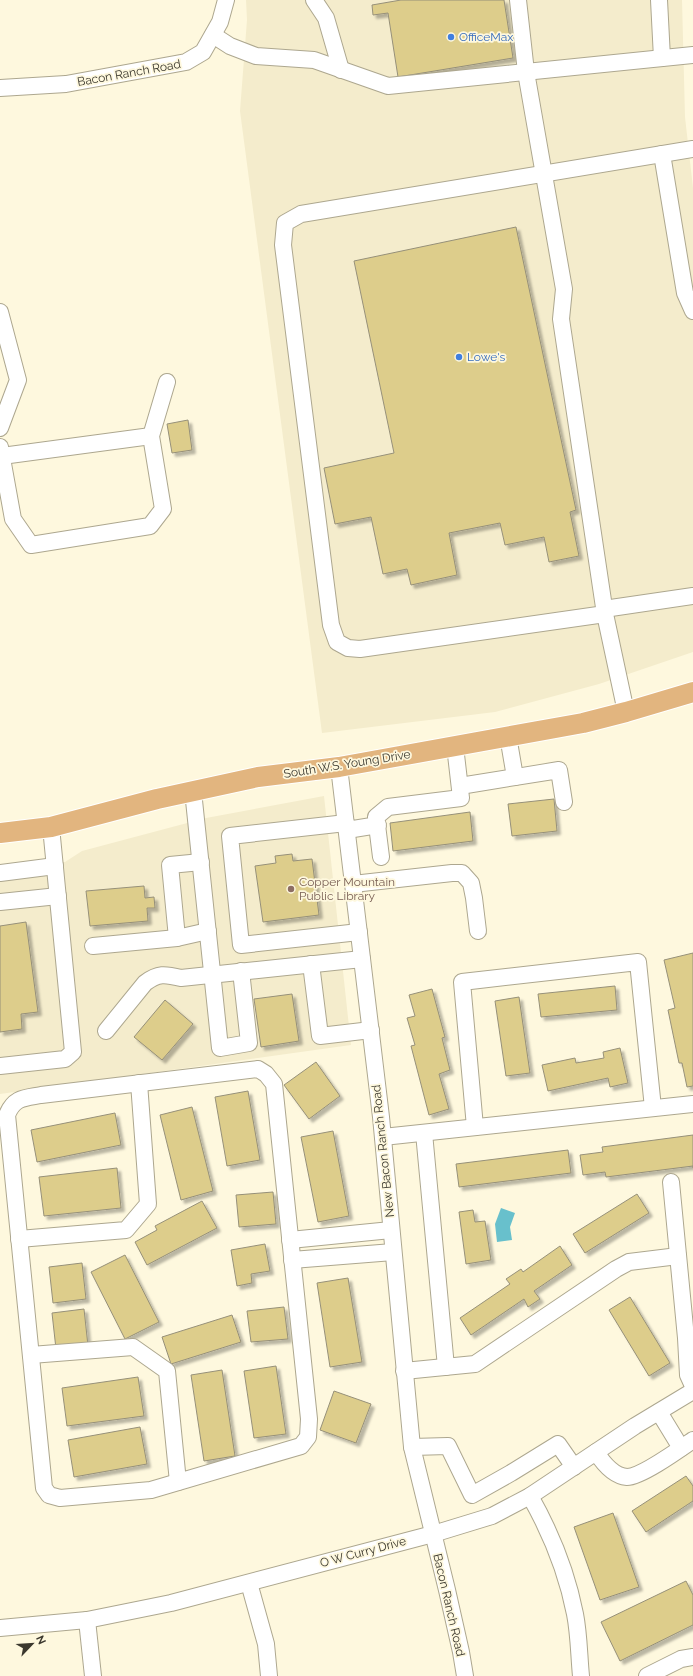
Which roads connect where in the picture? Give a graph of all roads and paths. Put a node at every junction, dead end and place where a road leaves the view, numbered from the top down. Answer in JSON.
{"nodes":[{"id":1,"x":226,"y":0,"type":"edge"},
{"id":2,"x":314,"y":0,"type":"edge"},
{"id":3,"x":518,"y":0,"type":"edge"},
{"id":4,"x":659,"y":0,"type":"edge"},
{"id":5,"x":213,"y":35,"type":"junction"},
{"id":6,"x":693,"y":55,"type":"edge"},
{"id":7,"x":662,"y":58,"type":"junction"},
{"id":8,"x":341,"y":70,"type":"junction"},
{"id":9,"x":526,"y":72,"type":"junction"},
{"id":10,"x":0,"y":88,"type":"edge"},
{"id":11,"x":693,"y":149,"type":"edge"},
{"id":12,"x":662,"y":154,"type":"junction"},
{"id":13,"x":544,"y":174,"type":"junction"},
{"id":14,"x":693,"y":311,"type":"edge"},
{"id":15,"x":0,"y":312,"type":"edge"},
{"id":16,"x":167,"y":382,"type":"dead end"},
{"id":17,"x":0,"y":428,"type":"edge"},
{"id":18,"x":151,"y":436,"type":"junction"},
{"id":19,"x":1,"y":452,"type":"edge"},
{"id":20,"x":693,"y":596,"type":"edge"},
{"id":21,"x":605,"y":611,"type":"junction"},
{"id":22,"x":693,"y":692,"type":"edge"},
{"id":23,"x":626,"y":712,"type":"junction"},
{"id":24,"x":508,"y":736,"type":"junction"},
{"id":25,"x":455,"y":746,"type":"junction"},
{"id":26,"x":339,"y":767,"type":"junction"},
{"id":27,"x":515,"y":777,"type":"junction"},
{"id":28,"x":460,"y":786,"type":"junction"},
{"id":29,"x":194,"y":791,"type":"junction"},
{"id":30,"x":564,"y":802,"type":"dead end"},
{"id":31,"x":378,"y":825,"type":"junction"},
{"id":32,"x":51,"y":827,"type":"junction"},
{"id":33,"x":346,"y":827,"type":"junction"},
{"id":34,"x":0,"y":833,"type":"edge"},
{"id":35,"x":381,"y":857,"type":"dead end"},
{"id":36,"x":201,"y":862,"type":"junction"},
{"id":37,"x":55,"y":866,"type":"junction"},
{"id":38,"x":0,"y":873,"type":"edge"},
{"id":39,"x":353,"y":884,"type":"junction"},
{"id":40,"x":58,"y":896,"type":"junction"},
{"id":41,"x":0,"y":902,"type":"edge"},
{"id":42,"x":208,"y":931,"type":"junction"},
{"id":43,"x":359,"y":932,"type":"junction"},
{"id":44,"x":478,"y":932,"type":"dead end"},
{"id":45,"x":177,"y":938,"type":"junction"},
{"id":46,"x":93,"y":946,"type":"dead end"},
{"id":47,"x":362,"y":959,"type":"junction"},
{"id":48,"x":311,"y":964,"type":"junction"},
{"id":49,"x":241,"y":971,"type":"junction"},
{"id":50,"x":212,"y":974,"type":"junction"},
{"id":51,"x":370,"y":1030,"type":"junction"},
{"id":52,"x":106,"y":1031,"type":"dead end"},
{"id":53,"x":0,"y":1066,"type":"edge"},
{"id":54,"x":139,"y":1083,"type":"junction"},
{"id":55,"x":693,"y":1104,"type":"edge"},
{"id":56,"x":653,"y":1108,"type":"junction"},
{"id":57,"x":476,"y":1127,"type":"junction"},
{"id":58,"x":424,"y":1133,"type":"junction"},
{"id":59,"x":383,"y":1137,"type":"junction"},
{"id":60,"x":671,"y":1182,"type":"dead end"},
{"id":61,"x":391,"y":1230,"type":"junction"},
{"id":62,"x":19,"y":1238,"type":"junction"},
{"id":63,"x":290,"y":1240,"type":"junction"},
{"id":64,"x":393,"y":1252,"type":"junction"},
{"id":65,"x":678,"y":1256,"type":"junction"},
{"id":66,"x":292,"y":1260,"type":"junction"},
{"id":67,"x":31,"y":1355,"type":"junction"},
{"id":68,"x":446,"y":1367,"type":"junction"},
{"id":69,"x":404,"y":1371,"type":"junction"},
{"id":70,"x":693,"y":1386,"type":"edge"},
{"id":71,"x":693,"y":1391,"type":"edge"},
{"id":72,"x":659,"y":1412,"type":"junction"},
{"id":73,"x":687,"y":1444,"type":"edge"},
{"id":74,"x":412,"y":1447,"type":"junction"},
{"id":75,"x":596,"y":1452,"type":"junction"},
{"id":76,"x":574,"y":1467,"type":"junction"},
{"id":77,"x":178,"y":1482,"type":"junction"},
{"id":78,"x":530,"y":1496,"type":"junction"},
{"id":79,"x":433,"y":1534,"type":"junction"},
{"id":80,"x":249,"y":1583,"type":"junction"},
{"id":81,"x":87,"y":1620,"type":"junction"},
{"id":82,"x":0,"y":1628,"type":"edge"},
{"id":83,"x":693,"y":1657,"type":"edge"},
{"id":84,"x":93,"y":1676,"type":"edge"},
{"id":85,"x":269,"y":1676,"type":"edge"},
{"id":86,"x":465,"y":1676,"type":"edge"},
{"id":87,"x":581,"y":1676,"type":"edge"},
{"id":88,"x":647,"y":1676,"type":"edge"}],
"edges":[{"from":1,"to":5,"type":"street","name":"Bacon Ranch Road"},
{"from":2,"to":8,"type":"street"},
{"from":3,"to":9,"type":"street"},
{"from":4,"to":7,"type":"street"},
{"from":5,"to":8,"type":"street"},
{"from":5,"to":10,"type":"street","name":"Bacon Ranch Road"},
{"from":6,"to":7,"type":"street"},
{"from":7,"to":9,"type":"street"},
{"from":8,"to":9,"type":"street"},
{"from":9,"to":13,"type":"street"},
{"from":11,"to":12,"type":"street"},
{"from":12,"to":13,"type":"street"},
{"from":12,"to":14,"type":"street"},
{"from":13,"to":21,"type":"street"},
{"from":13,"to":21,"type":"street"},
{"from":15,"to":17,"type":"street"},
{"from":16,"to":18,"type":"street"},
{"from":18,"to":19,"type":"street"},
{"from":18,"to":19,"type":"street"},
{"from":20,"to":21,"type":"street"},
{"from":21,"to":23,"type":"street"},
{"from":22,"to":23,"type":"main road","name":"South W.S. Young Drive"},
{"from":23,"to":24,"type":"main road","name":"South W.S. Young Drive"},
{"from":24,"to":25,"type":"main road","name":"South W.S. Young Drive"},
{"from":24,"to":27,"type":"street"},
{"from":25,"to":26,"type":"main road","name":"South W.S. Young Drive"},
{"from":25,"to":28,"type":"street"},
{"from":26,"to":29,"type":"main road","name":"South W.S. Young Drive"},
{"from":26,"to":33,"type":"street","name":"New Bacon Ranch Road"},
{"from":27,"to":28,"type":"street"},
{"from":27,"to":30,"type":"street"},
{"from":28,"to":31,"type":"street"},
{"from":29,"to":32,"type":"main road","name":"South W.S. Young Drive"},
{"from":29,"to":36,"type":"street"},
{"from":31,"to":33,"type":"street"},
{"from":31,"to":35,"type":"street"},
{"from":32,"to":34,"type":"main road","name":"South W.S. Young Drive"},
{"from":32,"to":37,"type":"street"},
{"from":33,"to":39,"type":"street","name":"New Bacon Ranch Road"},
{"from":33,"to":43,"type":"street"},
{"from":36,"to":42,"type":"street"},
{"from":36,"to":45,"type":"street"},
{"from":37,"to":38,"type":"street"},
{"from":37,"to":40,"type":"street"},
{"from":39,"to":43,"type":"street","name":"New Bacon Ranch Road"},
{"from":39,"to":44,"type":"street"},
{"from":40,"to":41,"type":"street"},
{"from":40,"to":53,"type":"street"},
{"from":42,"to":45,"type":"street"},
{"from":42,"to":50,"type":"street"},
{"from":43,"to":47,"type":"street","name":"New Bacon Ranch Road"},
{"from":45,"to":46,"type":"street"},
{"from":47,"to":48,"type":"street"},
{"from":47,"to":51,"type":"street","name":"New Bacon Ranch Road"},
{"from":48,"to":49,"type":"street"},
{"from":48,"to":51,"type":"street"},
{"from":49,"to":50,"type":"street"},
{"from":49,"to":50,"type":"street"},
{"from":50,"to":52,"type":"street"},
{"from":51,"to":59,"type":"street","name":"New Bacon Ranch Road"},
{"from":54,"to":62,"type":"street"},
{"from":54,"to":62,"type":"street"},
{"from":54,"to":63,"type":"street"},
{"from":55,"to":56,"type":"street"},
{"from":56,"to":57,"type":"street"},
{"from":56,"to":57,"type":"street"},
{"from":57,"to":58,"type":"street"},
{"from":58,"to":59,"type":"street"},
{"from":58,"to":68,"type":"street"},
{"from":59,"to":61,"type":"street","name":"New Bacon Ranch Road"},
{"from":60,"to":65,"type":"street"},
{"from":61,"to":63,"type":"street"},
{"from":61,"to":64,"type":"street","name":"New Bacon Ranch Road"},
{"from":62,"to":67,"type":"street"},
{"from":63,"to":66,"type":"street"},
{"from":64,"to":66,"type":"street"},
{"from":64,"to":69,"type":"street","name":"New Bacon Ranch Road"},
{"from":65,"to":68,"type":"street"},
{"from":65,"to":70,"type":"street"},
{"from":66,"to":77,"type":"street"},
{"from":67,"to":77,"type":"street"},
{"from":67,"to":77,"type":"street"},
{"from":68,"to":69,"type":"street"},
{"from":69,"to":74,"type":"street","name":"New Bacon Ranch Road"},
{"from":71,"to":72,"type":"street","name":"O W Curry Drive"},
{"from":72,"to":73,"type":"street"},
{"from":72,"to":75,"type":"street","name":"O W Curry Drive"},
{"from":73,"to":75,"type":"street"},
{"from":74,"to":76,"type":"street"},
{"from":74,"to":79,"type":"street","name":"New Bacon Ranch Road"},
{"from":75,"to":76,"type":"street","name":"O W Curry Drive"},
{"from":76,"to":78,"type":"street","name":"O W Curry Drive"},
{"from":78,"to":79,"type":"street","name":"O W Curry Drive"},
{"from":78,"to":87,"type":"street"},
{"from":79,"to":80,"type":"street","name":"O W Curry Drive"},
{"from":79,"to":86,"type":"street","name":"Bacon Ranch Road"},
{"from":80,"to":81,"type":"street","name":"O W Curry Drive"},
{"from":80,"to":85,"type":"street"},
{"from":81,"to":82,"type":"street","name":"O W Curry Drive"},
{"from":81,"to":84,"type":"street"},
{"from":83,"to":88,"type":"street"}]}
